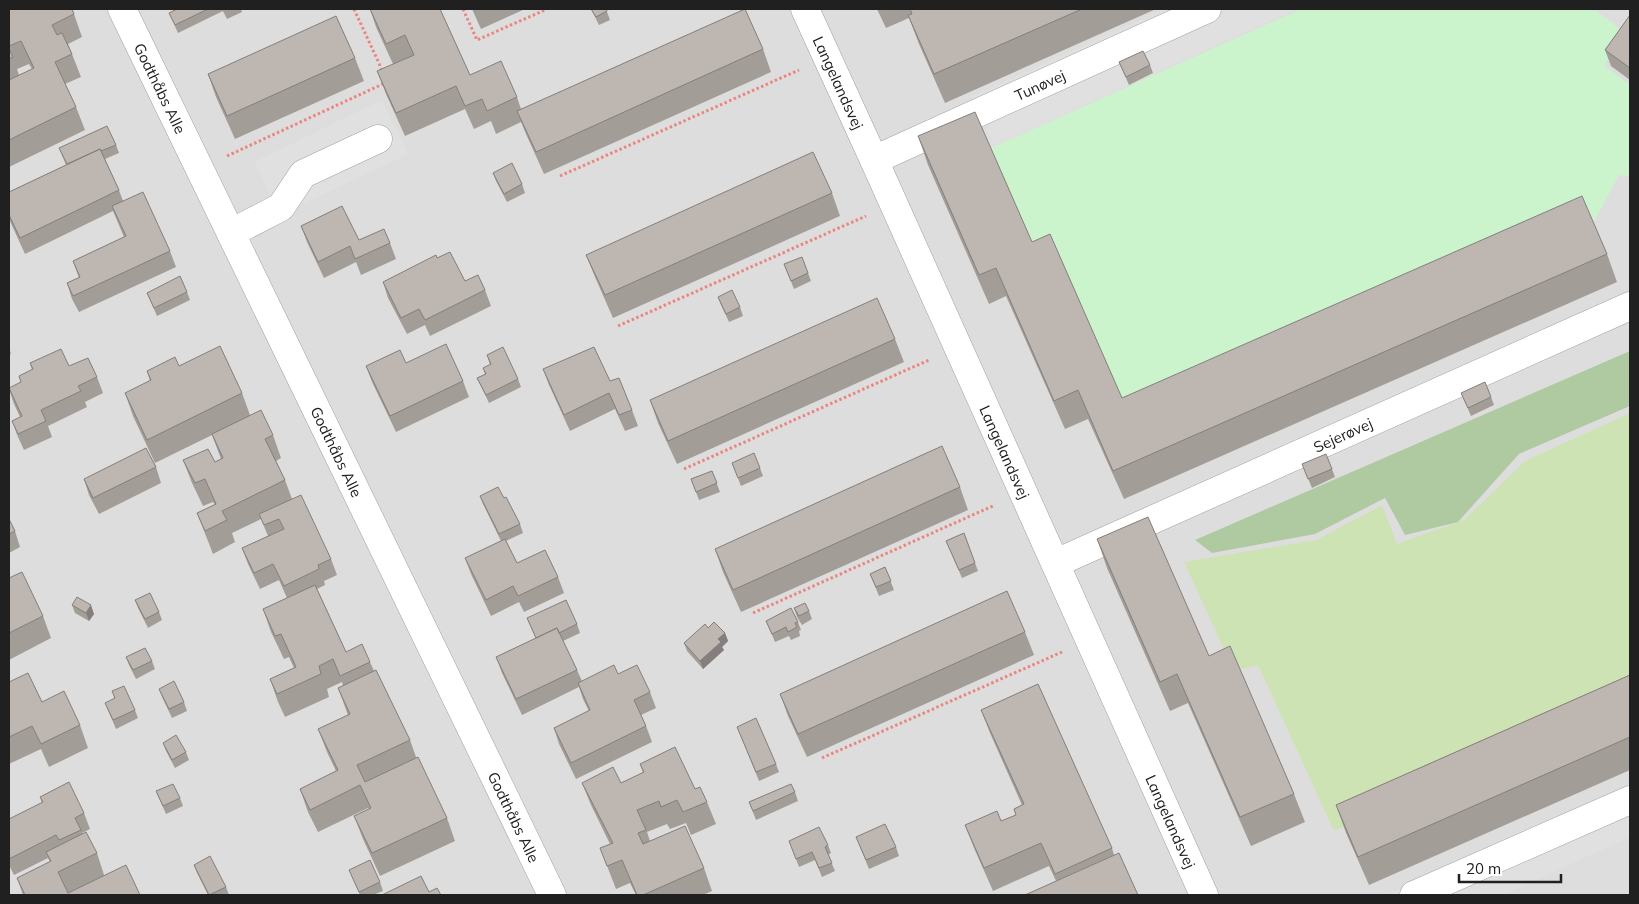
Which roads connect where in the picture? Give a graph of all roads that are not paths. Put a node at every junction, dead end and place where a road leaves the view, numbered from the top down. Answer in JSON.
{"nodes":[{"id":1,"x":122,"y":9,"type":"edge"},
{"id":2,"x":805,"y":9,"type":"edge"},
{"id":3,"x":1207,"y":9,"type":"edge"},
{"id":4,"x":378,"y":139,"type":"dead end"},
{"id":5,"x":874,"y":160,"type":"junction"},
{"id":6,"x":231,"y":233,"type":"junction"},
{"id":7,"x":1630,"y":306,"type":"edge"},
{"id":8,"x":1056,"y":563,"type":"junction"},
{"id":9,"x":1630,"y":800,"type":"edge"},
{"id":10,"x":552,"y":895,"type":"edge"},
{"id":11,"x":1204,"y":895,"type":"edge"},
{"id":12,"x":1414,"y":895,"type":"edge"}],
"edges":[{"from":1,"to":6,"type":"street","name":"Godthåbs Alle"},
{"from":2,"to":5,"type":"street","name":"Langelandsvej"},
{"from":3,"to":5,"type":"street","name":"Tunøvej"},
{"from":4,"to":6,"type":"street"},
{"from":5,"to":8,"type":"street","name":"Langelandsvej"},
{"from":6,"to":10,"type":"street","name":"Godthåbs Alle"},
{"from":7,"to":8,"type":"street","name":"Sejerøvej"},
{"from":8,"to":11,"type":"street","name":"Langelandsvej"},
{"from":9,"to":12,"type":"street"}]}
